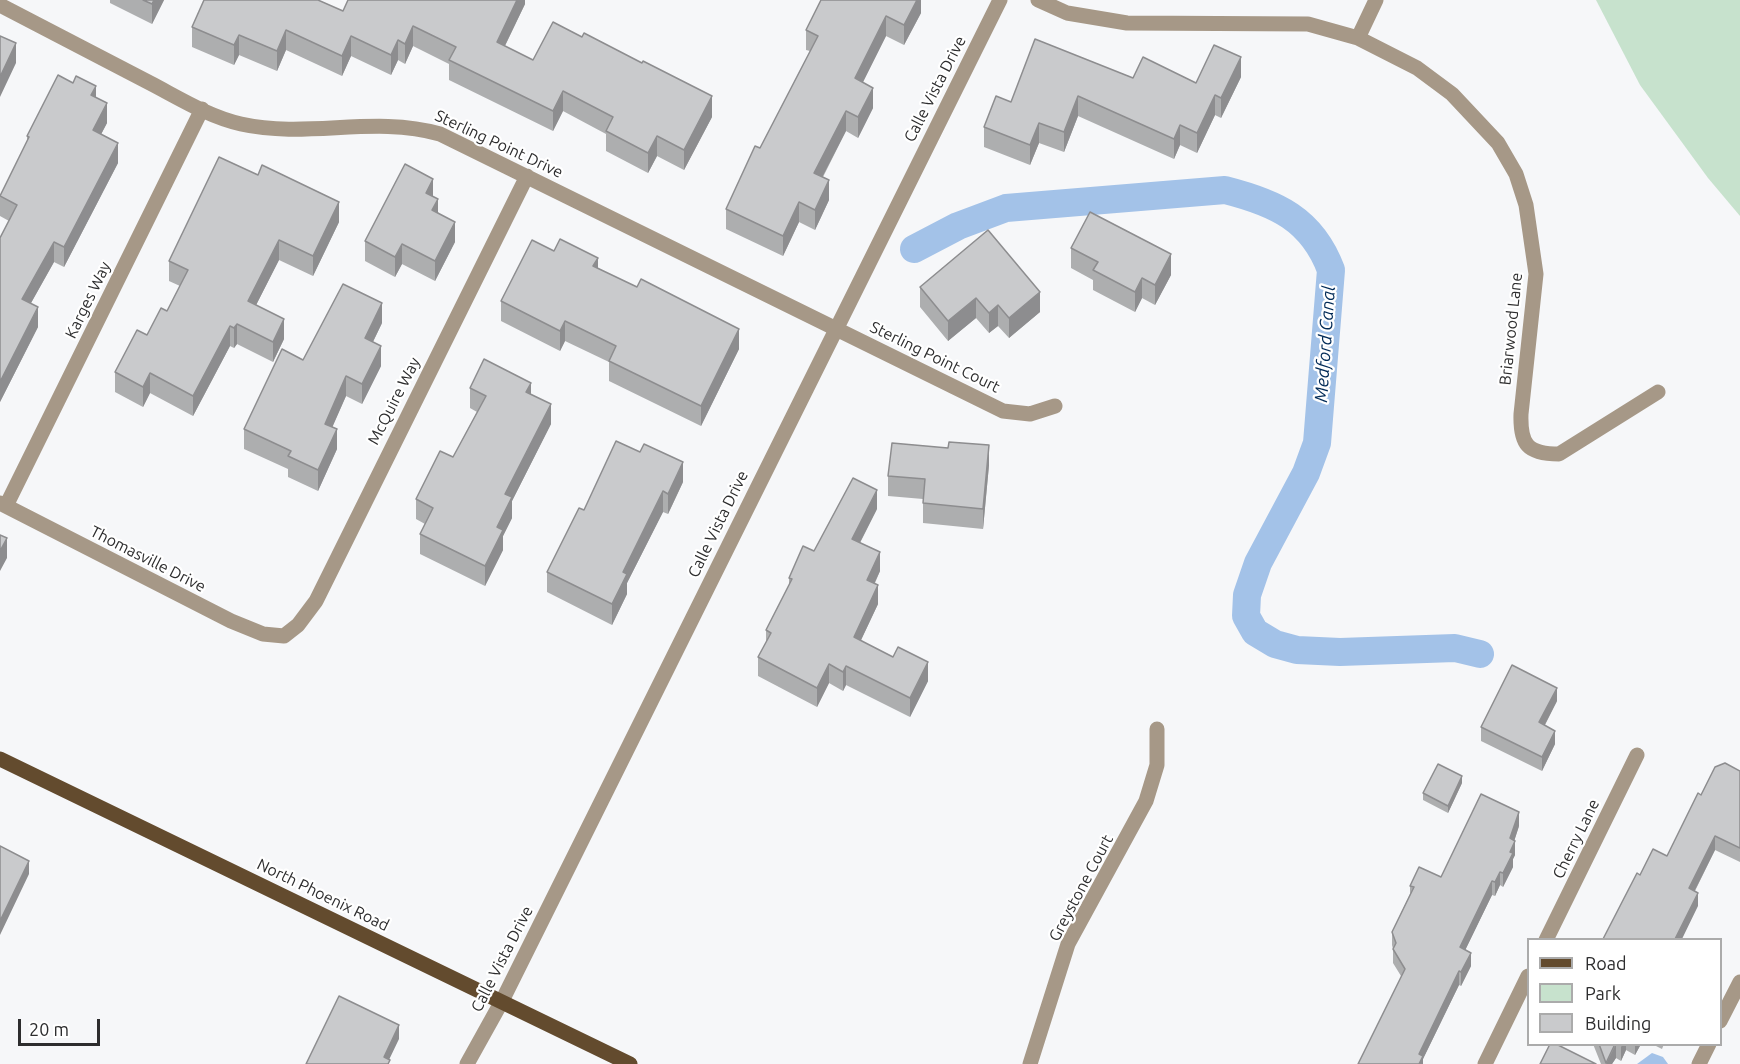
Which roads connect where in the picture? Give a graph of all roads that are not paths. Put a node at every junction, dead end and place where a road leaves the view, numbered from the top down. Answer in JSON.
{"nodes":[{"id":1,"x":1000,"y":0,"type":"edge"},
{"id":2,"x":1038,"y":0,"type":"edge"},
{"id":3,"x":1377,"y":0,"type":"edge"},
{"id":4,"x":0,"y":6,"type":"edge"},
{"id":5,"x":1358,"y":38,"type":"junction"},
{"id":6,"x":202,"y":109,"type":"junction"},
{"id":7,"x":527,"y":176,"type":"junction"},
{"id":8,"x":835,"y":329,"type":"junction"},
{"id":9,"x":1658,"y":392,"type":"dead end"},
{"id":10,"x":1055,"y":406,"type":"dead end"},
{"id":11,"x":3,"y":505,"type":"edge"},
{"id":12,"x":284,"y":636,"type":"joint"},
{"id":13,"x":1157,"y":729,"type":"dead end"},
{"id":14,"x":1637,"y":755,"type":"dead end"},
{"id":15,"x":0,"y":759,"type":"edge"},
{"id":16,"x":1546,"y":938,"type":"edge"},
{"id":17,"x":1527,"y":978,"type":"edge"},
{"id":18,"x":1740,"y":982,"type":"edge"},
{"id":19,"x":502,"y":1001,"type":"junction"},
{"id":20,"x":1722,"y":1017,"type":"edge"},
{"id":21,"x":1708,"y":1046,"type":"edge"},
{"id":22,"x":467,"y":1064,"type":"edge"},
{"id":23,"x":630,"y":1064,"type":"edge"},
{"id":24,"x":1030,"y":1064,"type":"edge"},
{"id":25,"x":1485,"y":1064,"type":"edge"},
{"id":26,"x":1699,"y":1064,"type":"edge"}],
"edges":[{"from":1,"to":8,"type":"street","name":"Calle Vista Drive"},
{"from":2,"to":5,"type":"street","name":"Briarwood Lane"},
{"from":3,"to":5,"type":"street"},
{"from":4,"to":6,"type":"street","name":"Sterling Point Drive"},
{"from":5,"to":9,"type":"street","name":"Briarwood Lane"},
{"from":6,"to":7,"type":"street","name":"Sterling Point Drive"},
{"from":6,"to":11,"type":"street","name":"Karges Way"},
{"from":7,"to":8,"type":"street","name":"Sterling Point Drive"},
{"from":7,"to":12,"type":"street","name":"McQuire Way"},
{"from":8,"to":10,"type":"street","name":"Sterling Point Court"},
{"from":8,"to":19,"type":"street","name":"Calle Vista Drive"},
{"from":11,"to":12,"type":"street","name":"Thomasville Drive"},
{"from":13,"to":24,"type":"street","name":"Greystone Court"},
{"from":14,"to":16,"type":"street","name":"Cherry Lane"},
{"from":15,"to":19,"type":"main road","name":"North Phoenix Road"},
{"from":17,"to":25,"type":"street"},
{"from":18,"to":20,"type":"street"},
{"from":19,"to":22,"type":"street","name":"Calle Vista Drive"},
{"from":19,"to":23,"type":"main road","name":"North Phoenix Road"},
{"from":21,"to":26,"type":"street"}]}
